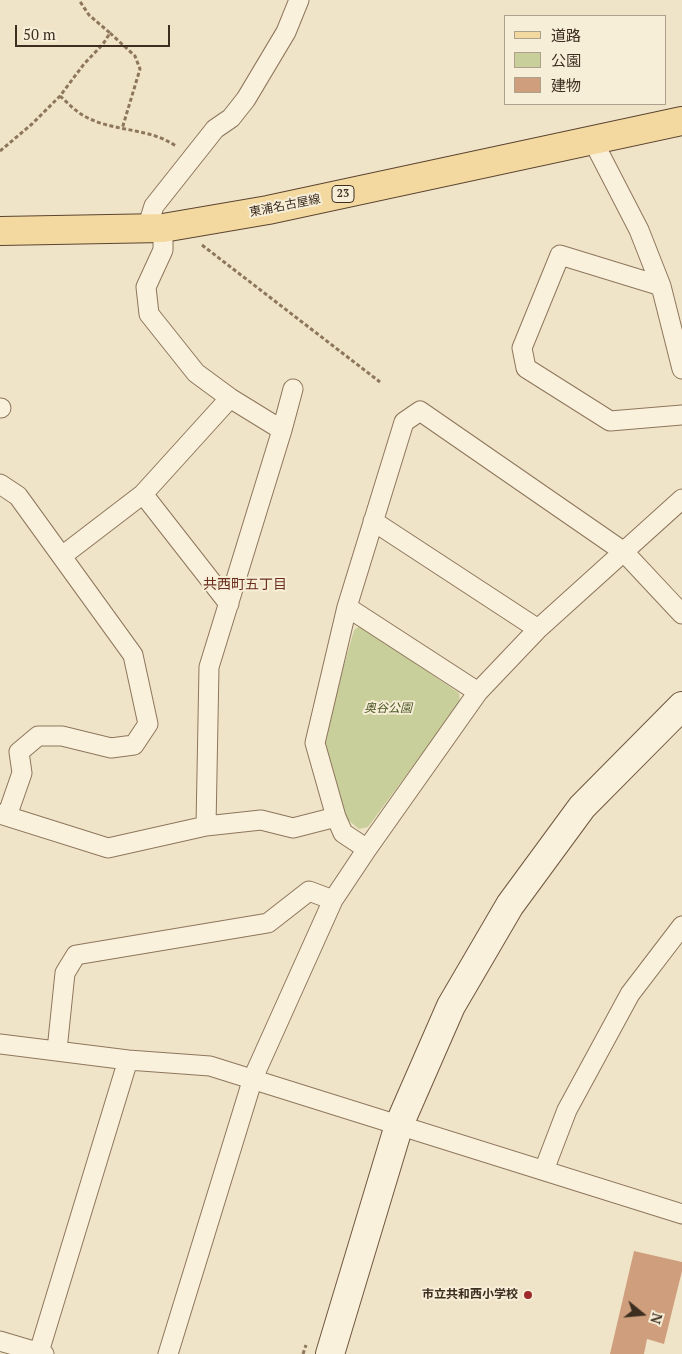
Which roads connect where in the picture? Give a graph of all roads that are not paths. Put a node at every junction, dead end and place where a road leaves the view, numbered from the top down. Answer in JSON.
{"nodes":[{"id":1,"x":299,"y":0,"type":"edge"},
{"id":2,"x":682,"y":121,"type":"edge"},
{"id":3,"x":593,"y":141,"type":"junction"},
{"id":4,"x":155,"y":228,"type":"junction"},
{"id":5,"x":0,"y":231,"type":"edge"},
{"id":6,"x":661,"y":286,"type":"junction"},
{"id":7,"x":682,"y":369,"type":"edge"},
{"id":8,"x":294,"y":389,"type":"dead end"},
{"id":9,"x":230,"y":398,"type":"junction"},
{"id":10,"x":682,"y":415,"type":"edge"},
{"id":11,"x":282,"y":430,"type":"junction"},
{"id":12,"x":2,"y":488,"type":"edge"},
{"id":13,"x":143,"y":494,"type":"junction"},
{"id":14,"x":682,"y":499,"type":"edge"},
{"id":15,"x":373,"y":521,"type":"junction"},
{"id":16,"x":624,"y":552,"type":"junction"},
{"id":17,"x":62,"y":556,"type":"junction"},
{"id":18,"x":229,"y":604,"type":"junction"},
{"id":19,"x":347,"y":607,"type":"junction"},
{"id":20,"x":682,"y":614,"type":"edge"},
{"id":21,"x":538,"y":630,"type":"junction"},
{"id":22,"x":478,"y":692,"type":"junction"},
{"id":23,"x":682,"y":706,"type":"edge"},
{"id":24,"x":4,"y":815,"type":"edge"},
{"id":25,"x":336,"y":817,"type":"junction"},
{"id":26,"x":206,"y":826,"type":"junction"},
{"id":27,"x":367,"y":849,"type":"junction"},
{"id":28,"x":333,"y":900,"type":"junction"},
{"id":29,"x":682,"y":926,"type":"edge"},
{"id":30,"x":0,"y":1044,"type":"edge"},
{"id":31,"x":57,"y":1050,"type":"junction"},
{"id":32,"x":128,"y":1060,"type":"junction"},
{"id":33,"x":253,"y":1078,"type":"junction"},
{"id":34,"x":399,"y":1125,"type":"junction"},
{"id":35,"x":544,"y":1170,"type":"junction"},
{"id":36,"x":682,"y":1214,"type":"edge"},
{"id":37,"x":0,"y":1341,"type":"edge"},
{"id":38,"x":42,"y":1353,"type":"edge"},
{"id":39,"x":168,"y":1354,"type":"edge"},
{"id":40,"x":330,"y":1354,"type":"edge"}],
"edges":[{"from":1,"to":4,"type":"street"},
{"from":2,"to":3,"type":"main road","name":"東浦名古屋線","number":"23"},
{"from":3,"to":4,"type":"main road","name":"東浦名古屋線","number":"23"},
{"from":3,"to":6,"type":"street"},
{"from":4,"to":5,"type":"main road","name":"東浦名古屋線","number":"23"},
{"from":4,"to":9,"type":"street"},
{"from":6,"to":7,"type":"street"},
{"from":6,"to":10,"type":"street"},
{"from":8,"to":11,"type":"street"},
{"from":9,"to":11,"type":"street"},
{"from":9,"to":13,"type":"street"},
{"from":11,"to":18,"type":"street"},
{"from":12,"to":17,"type":"street"},
{"from":13,"to":17,"type":"street"},
{"from":13,"to":18,"type":"street"},
{"from":14,"to":16,"type":"street"},
{"from":15,"to":16,"type":"street"},
{"from":15,"to":19,"type":"street"},
{"from":15,"to":21,"type":"street"},
{"from":16,"to":20,"type":"street"},
{"from":16,"to":21,"type":"street"},
{"from":17,"to":24,"type":"street"},
{"from":18,"to":26,"type":"street"},
{"from":19,"to":22,"type":"street"},
{"from":19,"to":25,"type":"street"},
{"from":21,"to":22,"type":"street"},
{"from":22,"to":27,"type":"street"},
{"from":23,"to":34,"type":"street"},
{"from":24,"to":26,"type":"street"},
{"from":25,"to":26,"type":"street"},
{"from":25,"to":27,"type":"street"},
{"from":27,"to":28,"type":"street"},
{"from":28,"to":31,"type":"street"},
{"from":28,"to":33,"type":"street"},
{"from":29,"to":35,"type":"street"},
{"from":30,"to":31,"type":"street"},
{"from":31,"to":32,"type":"street"},
{"from":32,"to":33,"type":"street"},
{"from":32,"to":38,"type":"street"},
{"from":33,"to":34,"type":"street"},
{"from":33,"to":39,"type":"street"},
{"from":34,"to":35,"type":"street"},
{"from":34,"to":40,"type":"street"},
{"from":35,"to":36,"type":"street"},
{"from":37,"to":38,"type":"street"}]}
